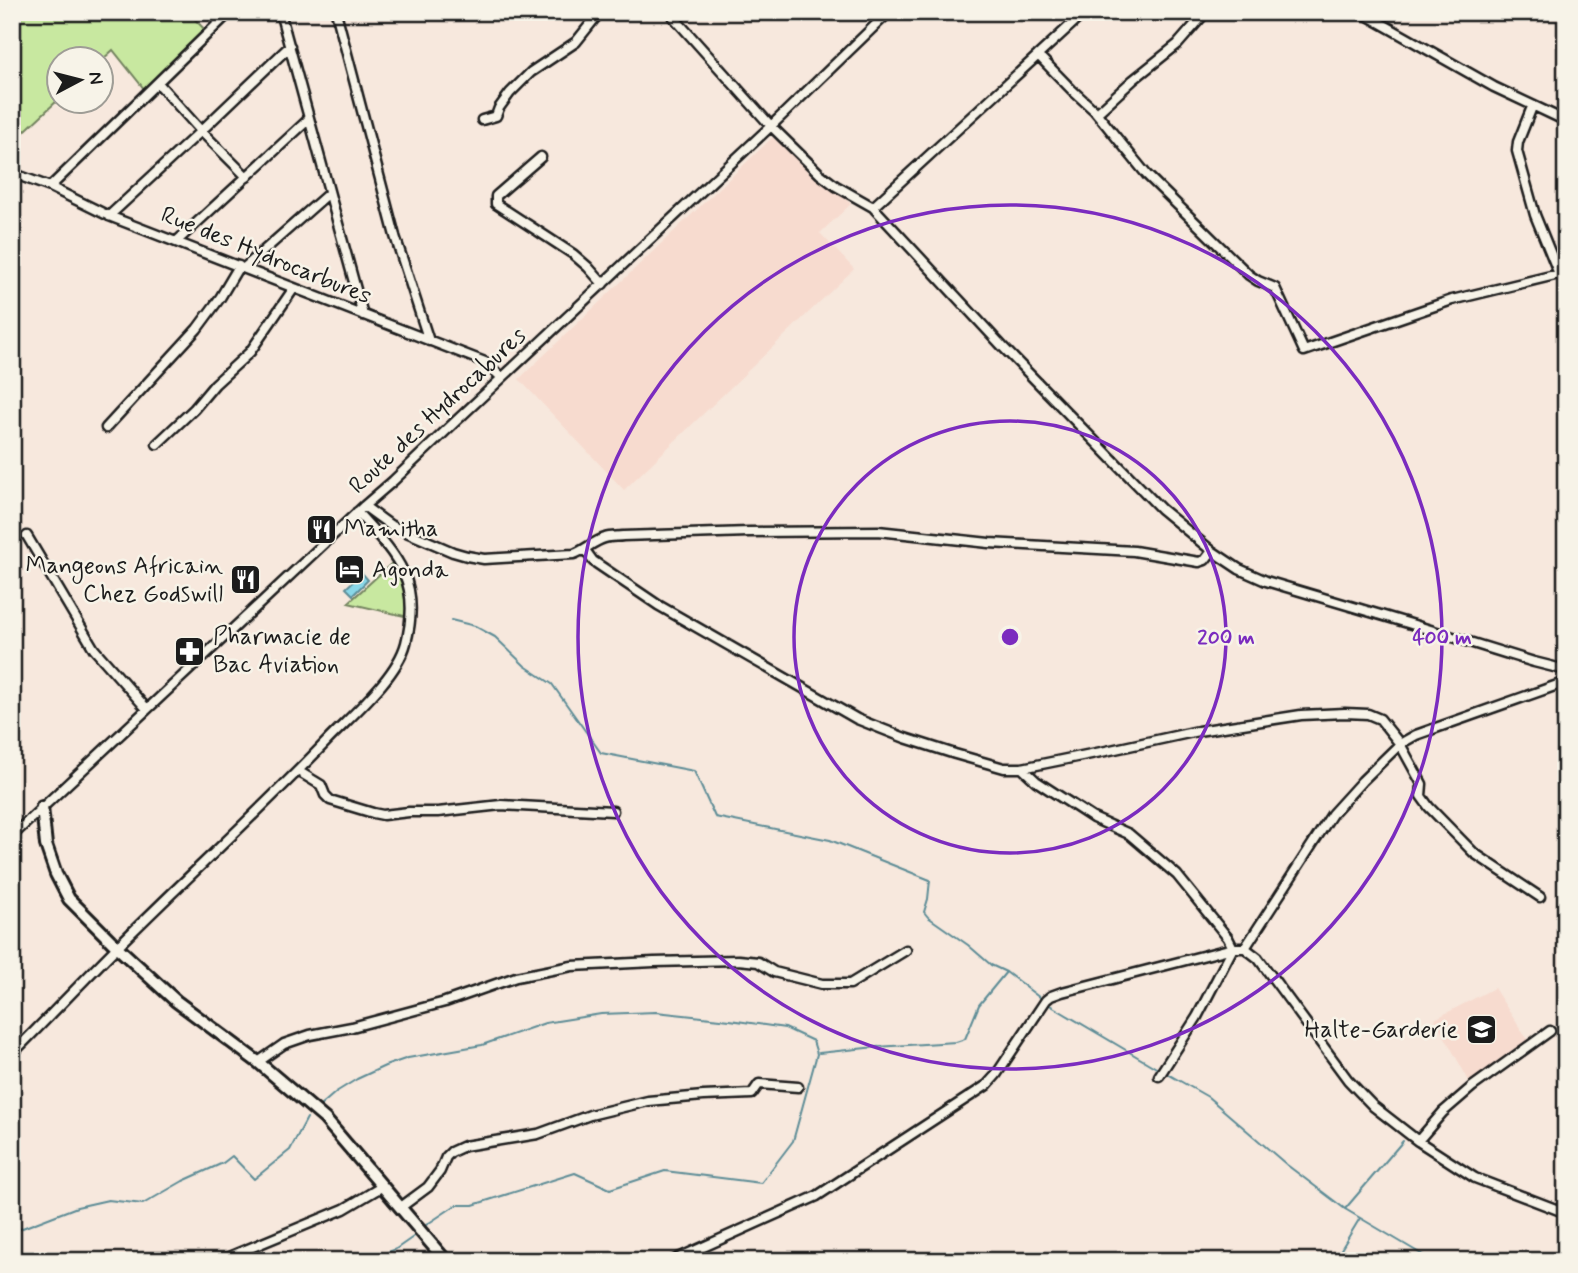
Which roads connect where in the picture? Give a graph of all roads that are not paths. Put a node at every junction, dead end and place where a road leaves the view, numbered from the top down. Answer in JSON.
{"nodes":[{"id":1,"x":230,"y":12,"type":"edge"},
{"id":2,"x":280,"y":12,"type":"edge"},
{"id":3,"x":336,"y":12,"type":"edge"},
{"id":4,"x":600,"y":12,"type":"edge"},
{"id":5,"x":669,"y":12,"type":"edge"},
{"id":6,"x":889,"y":12,"type":"edge"},
{"id":7,"x":1085,"y":12,"type":"edge"},
{"id":8,"x":1206,"y":12,"type":"edge"},
{"id":9,"x":1361,"y":12,"type":"edge"},
{"id":10,"x":290,"y":46,"type":"junction"},
{"id":11,"x":1038,"y":55,"type":"junction"},
{"id":12,"x":158,"y":83,"type":"junction"},
{"id":13,"x":1532,"y":107,"type":"junction"},
{"id":14,"x":1097,"y":113,"type":"junction"},
{"id":15,"x":309,"y":119,"type":"junction"},
{"id":16,"x":482,"y":120,"type":"dead end"},
{"id":17,"x":1566,"y":121,"type":"edge"},
{"id":18,"x":771,"y":126,"type":"junction"},
{"id":19,"x":201,"y":131,"type":"junction"},
{"id":20,"x":541,"y":157,"type":"dead end"},
{"id":21,"x":12,"y":173,"type":"edge"},
{"id":22,"x":247,"y":177,"type":"junction"},
{"id":23,"x":50,"y":187,"type":"junction"},
{"id":24,"x":329,"y":193,"type":"junction"},
{"id":25,"x":873,"y":207,"type":"junction"},
{"id":26,"x":109,"y":216,"type":"junction"},
{"id":27,"x":177,"y":241,"type":"junction"},
{"id":28,"x":242,"y":267,"type":"junction"},
{"id":29,"x":603,"y":284,"type":"junction"},
{"id":30,"x":294,"y":288,"type":"junction"},
{"id":31,"x":363,"y":315,"type":"junction"},
{"id":32,"x":429,"y":341,"type":"junction"},
{"id":33,"x":502,"y":378,"type":"junction"},
{"id":34,"x":106,"y":428,"type":"dead end"},
{"id":35,"x":157,"y":444,"type":"dead end"},
{"id":36,"x":361,"y":509,"type":"junction"},
{"id":37,"x":27,"y":536,"type":"dead end"},
{"id":38,"x":585,"y":550,"type":"junction"},
{"id":39,"x":1212,"y":551,"type":"junction"},
{"id":40,"x":1566,"y":670,"type":"edge"},
{"id":41,"x":1566,"y":682,"type":"edge"},
{"id":42,"x":147,"y":709,"type":"junction"},
{"id":43,"x":1401,"y":744,"type":"junction"},
{"id":44,"x":1021,"y":768,"type":"junction"},
{"id":45,"x":298,"y":771,"type":"junction"},
{"id":46,"x":43,"y":807,"type":"junction"},
{"id":47,"x":613,"y":811,"type":"dead end"},
{"id":48,"x":12,"y":835,"type":"edge"},
{"id":49,"x":1540,"y":897,"type":"dead end"},
{"id":50,"x":117,"y":947,"type":"junction"},
{"id":51,"x":1233,"y":948,"type":"junction"},
{"id":52,"x":1245,"y":948,"type":"junction"},
{"id":53,"x":906,"y":950,"type":"dead end"},
{"id":54,"x":1549,"y":1031,"type":"dead end"},
{"id":55,"x":12,"y":1054,"type":"edge"},
{"id":56,"x":258,"y":1062,"type":"junction"},
{"id":57,"x":1161,"y":1072,"type":"dead end"},
{"id":58,"x":798,"y":1087,"type":"dead end"},
{"id":59,"x":1418,"y":1140,"type":"junction"},
{"id":60,"x":383,"y":1186,"type":"junction"},
{"id":61,"x":401,"y":1207,"type":"junction"},
{"id":62,"x":1566,"y":1213,"type":"edge"},
{"id":63,"x":439,"y":1258,"type":"edge"},
{"id":64,"x":219,"y":1261,"type":"edge"},
{"id":65,"x":672,"y":1261,"type":"edge"}],
"edges":[{"from":1,"to":12,"type":"street"},
{"from":2,"to":10,"type":"street"},
{"from":3,"to":32,"type":"street"},
{"from":4,"to":16,"type":"street"},
{"from":5,"to":18,"type":"street"},
{"from":6,"to":18,"type":"street","name":"Route des Hydrocabures"},
{"from":7,"to":11,"type":"street"},
{"from":8,"to":14,"type":"street"},
{"from":9,"to":13,"type":"street"},
{"from":10,"to":15,"type":"street"},
{"from":10,"to":19,"type":"street"},
{"from":11,"to":14,"type":"street"},
{"from":11,"to":25,"type":"street"},
{"from":12,"to":19,"type":"street"},
{"from":12,"to":23,"type":"street"},
{"from":13,"to":14,"type":"street"},
{"from":13,"to":17,"type":"street"},
{"from":15,"to":22,"type":"street"},
{"from":15,"to":24,"type":"street"},
{"from":18,"to":25,"type":"street"},
{"from":18,"to":29,"type":"street","name":"Route des Hydrocabures"},
{"from":19,"to":22,"type":"street"},
{"from":19,"to":26,"type":"street"},
{"from":20,"to":29,"type":"street"},
{"from":21,"to":23,"type":"street","name":"Rue des Hydrocarbures"},
{"from":22,"to":27,"type":"street"},
{"from":23,"to":26,"type":"street","name":"Rue des Hydrocarbures"},
{"from":24,"to":28,"type":"street"},
{"from":24,"to":31,"type":"street"},
{"from":25,"to":39,"type":"street"},
{"from":26,"to":27,"type":"street","name":"Rue des Hydrocarbures"},
{"from":27,"to":28,"type":"street","name":"Rue des Hydrocarbures"},
{"from":28,"to":30,"type":"street","name":"Rue des Hydrocarbures"},
{"from":28,"to":34,"type":"street"},
{"from":29,"to":33,"type":"street","name":"Route des Hydrocabures"},
{"from":30,"to":31,"type":"street","name":"Rue des Hydrocarbures"},
{"from":30,"to":35,"type":"street"},
{"from":31,"to":32,"type":"street","name":"Rue des Hydrocarbures"},
{"from":32,"to":33,"type":"street","name":"Rue des Hydrocarbures"},
{"from":33,"to":36,"type":"street","name":"Route des Hydrocabures"},
{"from":36,"to":38,"type":"street"},
{"from":36,"to":42,"type":"street","name":"Route des Hydrocabures"},
{"from":36,"to":45,"type":"street"},
{"from":37,"to":42,"type":"street"},
{"from":38,"to":39,"type":"street"},
{"from":38,"to":44,"type":"street"},
{"from":39,"to":40,"type":"street"},
{"from":41,"to":43,"type":"street"},
{"from":42,"to":46,"type":"street","name":"Route des Hydrocabures"},
{"from":43,"to":44,"type":"street"},
{"from":43,"to":49,"type":"street"},
{"from":43,"to":52,"type":"street"},
{"from":44,"to":51,"type":"street"},
{"from":45,"to":47,"type":"street"},
{"from":45,"to":50,"type":"street"},
{"from":46,"to":48,"type":"street","name":"Route des Hydrocabures"},
{"from":46,"to":50,"type":"street"},
{"from":50,"to":55,"type":"street"},
{"from":50,"to":56,"type":"street"},
{"from":51,"to":52,"type":"street"},
{"from":51,"to":57,"type":"street"},
{"from":51,"to":65,"type":"street"},
{"from":52,"to":59,"type":"street"},
{"from":53,"to":56,"type":"street"},
{"from":54,"to":59,"type":"street"},
{"from":56,"to":60,"type":"street"},
{"from":58,"to":61,"type":"street"},
{"from":59,"to":62,"type":"street"},
{"from":60,"to":61,"type":"street"},
{"from":60,"to":64,"type":"street"},
{"from":61,"to":63,"type":"street"}]}
